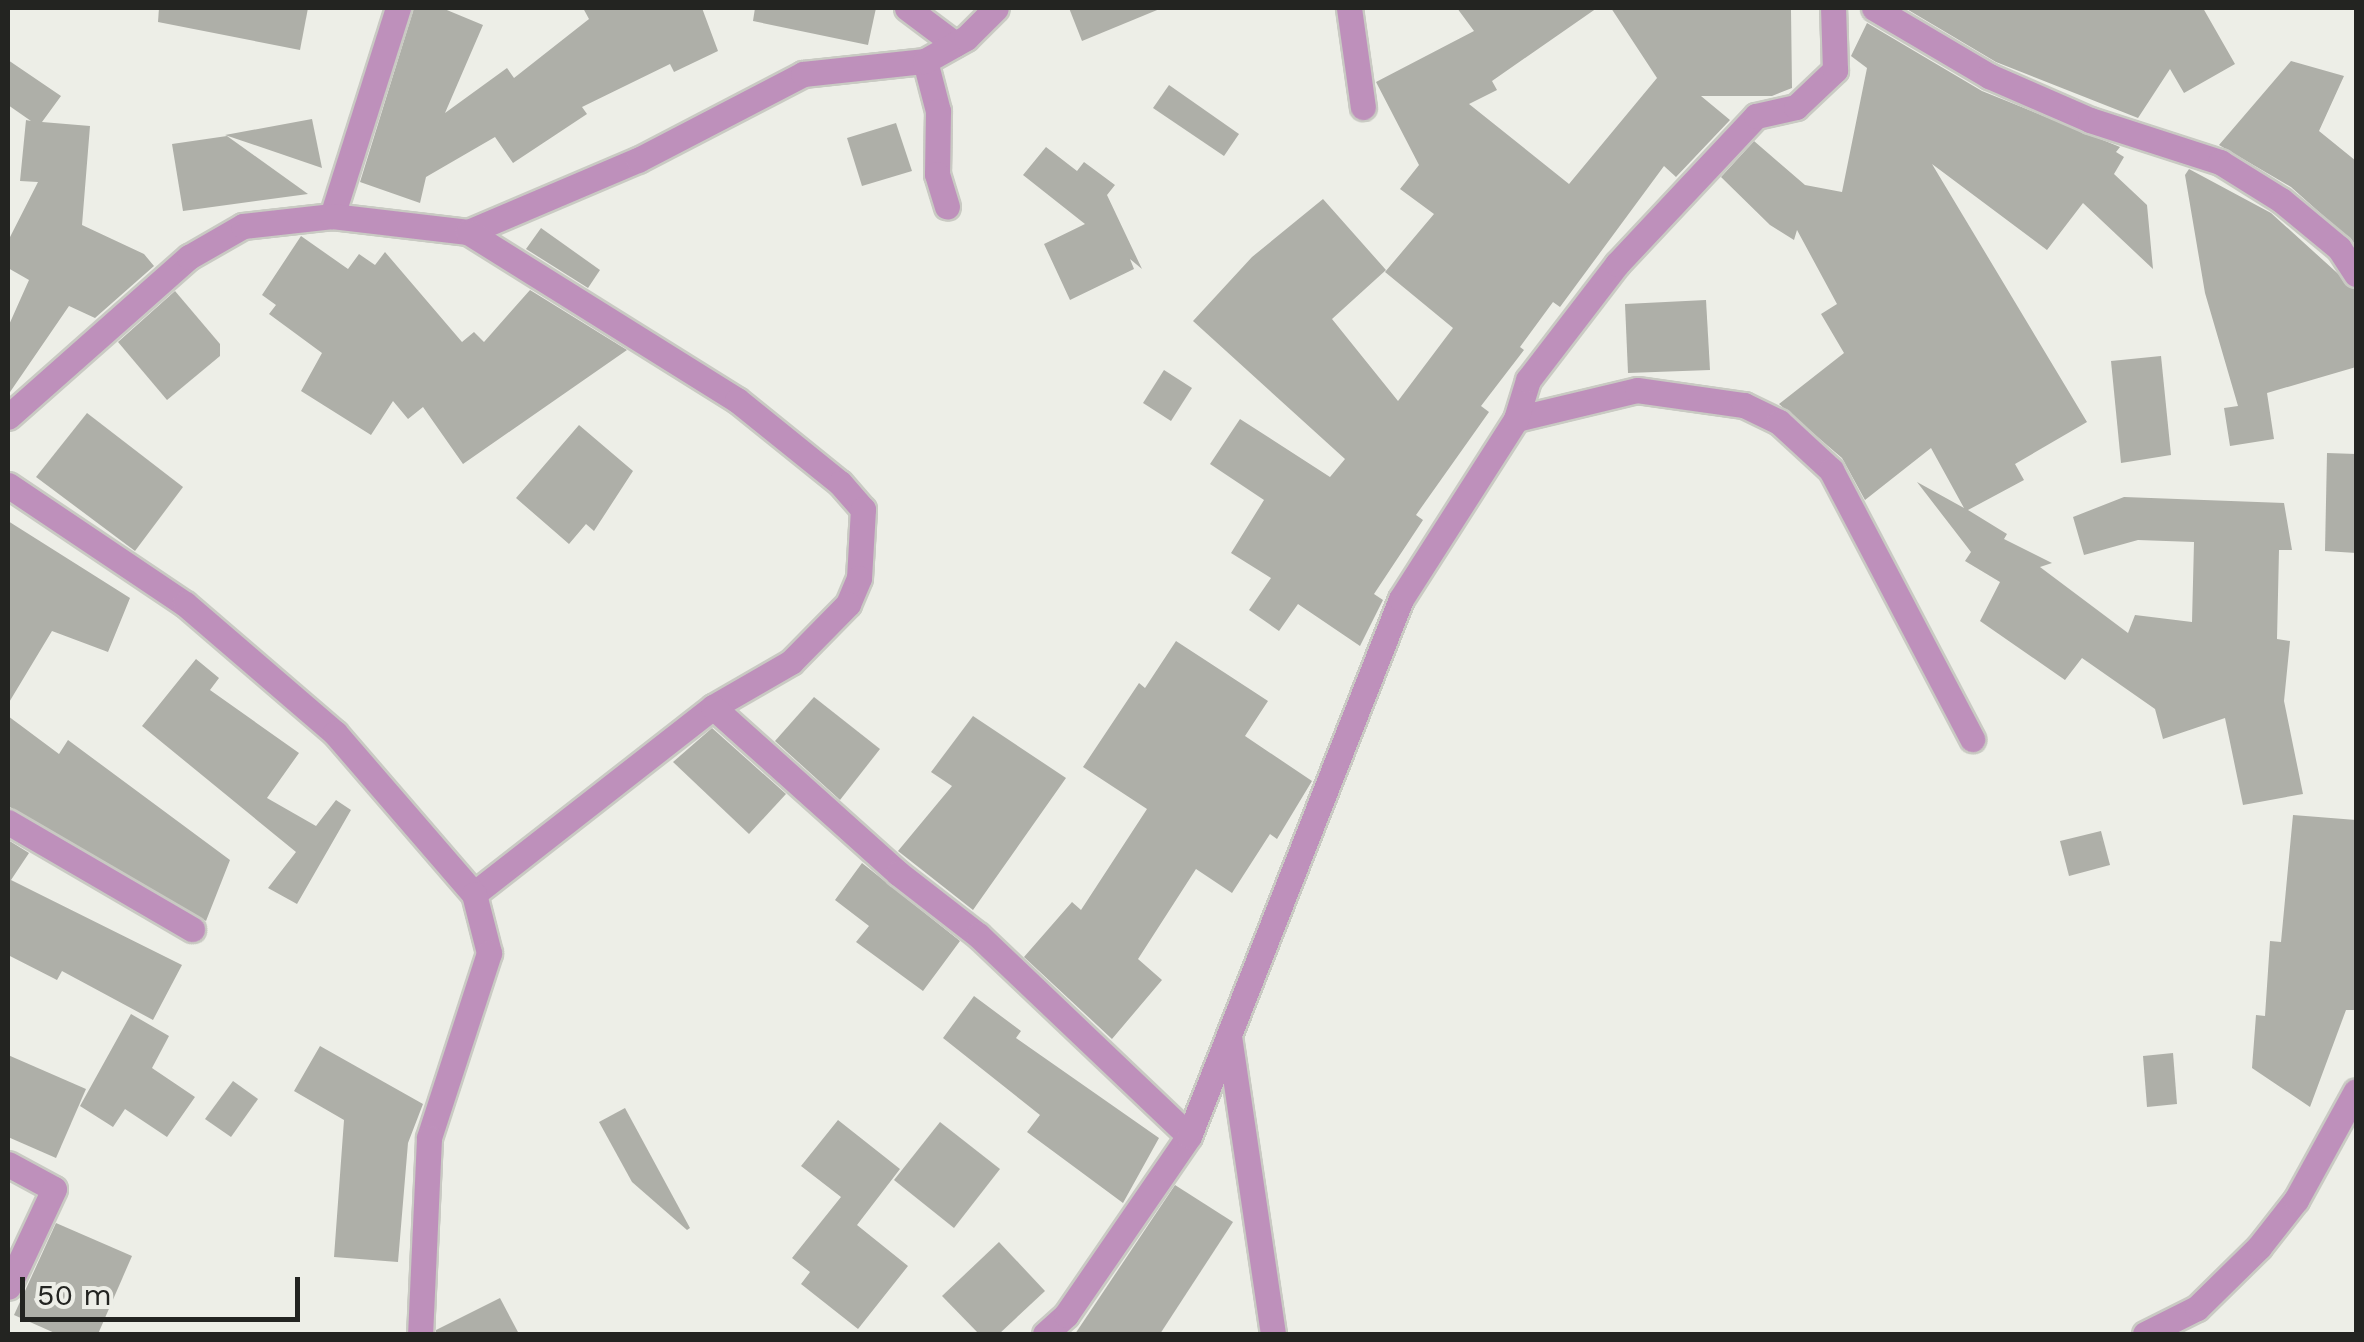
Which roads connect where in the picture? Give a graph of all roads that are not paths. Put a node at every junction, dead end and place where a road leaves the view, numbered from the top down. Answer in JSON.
{"nodes":[{"id":1,"x":398,"y":8,"type":"edge"},
{"id":2,"x":906,"y":8,"type":"edge"},
{"id":3,"x":996,"y":8,"type":"edge"},
{"id":4,"x":1350,"y":8,"type":"edge"},
{"id":5,"x":1833,"y":8,"type":"edge"},
{"id":6,"x":1874,"y":8,"type":"edge"},
{"id":7,"x":954,"y":44,"type":"junction"},
{"id":8,"x":926,"y":60,"type":"junction"},
{"id":9,"x":1364,"y":107,"type":"dead end"},
{"id":10,"x":947,"y":206,"type":"dead end"},
{"id":11,"x":332,"y":216,"type":"junction"},
{"id":12,"x":468,"y":232,"type":"junction"},
{"id":13,"x":2356,"y":274,"type":"edge"},
{"id":14,"x":8,"y":417,"type":"edge"},
{"id":15,"x":1516,"y":419,"type":"junction"},
{"id":16,"x":8,"y":485,"type":"edge"},
{"id":17,"x":713,"y":706,"type":"junction"},
{"id":18,"x":1972,"y":739,"type":"dead end"},
{"id":19,"x":8,"y":822,"type":"edge"},
{"id":20,"x":474,"y":894,"type":"junction"},
{"id":21,"x":192,"y":929,"type":"dead end"},
{"id":22,"x":1229,"y":1036,"type":"junction"},
{"id":23,"x":2356,"y":1092,"type":"edge"},
{"id":24,"x":1189,"y":1136,"type":"junction"},
{"id":25,"x":8,"y":1164,"type":"edge"},
{"id":26,"x":8,"y":1287,"type":"edge"},
{"id":27,"x":420,"y":1334,"type":"edge"},
{"id":28,"x":1045,"y":1334,"type":"edge"},
{"id":29,"x":1273,"y":1334,"type":"edge"},
{"id":30,"x":2145,"y":1334,"type":"edge"}],
"edges":[{"from":1,"to":11,"type":"street"},
{"from":2,"to":7,"type":"street"},
{"from":3,"to":7,"type":"street"},
{"from":4,"to":9,"type":"street"},
{"from":5,"to":15,"type":"street"},
{"from":6,"to":13,"type":"street"},
{"from":7,"to":8,"type":"street"},
{"from":8,"to":10,"type":"street"},
{"from":8,"to":12,"type":"street"},
{"from":11,"to":12,"type":"street"},
{"from":11,"to":14,"type":"street"},
{"from":12,"to":17,"type":"street"},
{"from":15,"to":18,"type":"street"},
{"from":15,"to":22,"type":"street"},
{"from":16,"to":20,"type":"street"},
{"from":17,"to":20,"type":"street"},
{"from":17,"to":24,"type":"street"},
{"from":19,"to":21,"type":"street"},
{"from":20,"to":27,"type":"street"},
{"from":22,"to":24,"type":"street"},
{"from":22,"to":29,"type":"street"},
{"from":23,"to":30,"type":"street"},
{"from":24,"to":28,"type":"street"},
{"from":25,"to":26,"type":"street"}]}
